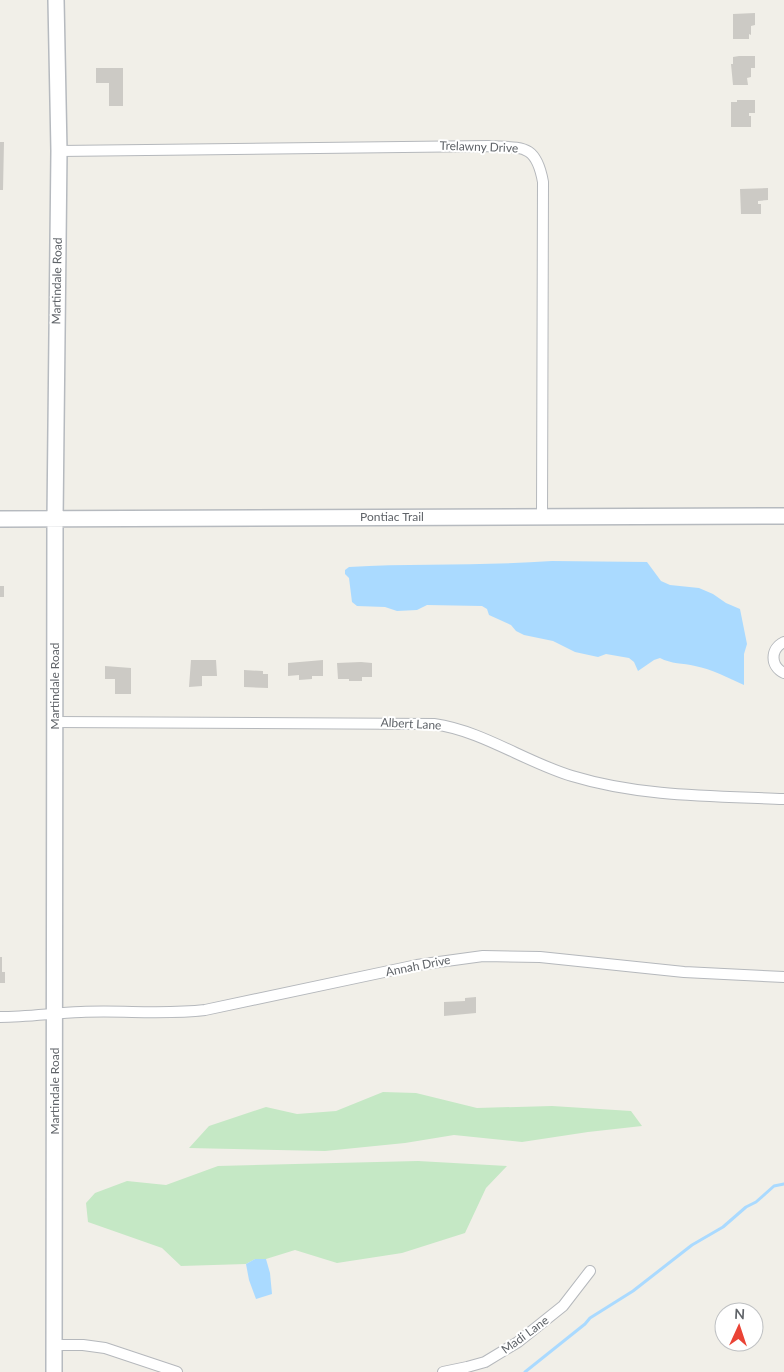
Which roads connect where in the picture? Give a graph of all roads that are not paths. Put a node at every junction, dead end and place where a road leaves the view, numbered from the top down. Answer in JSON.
{"nodes":[{"id":1,"x":56,"y":0,"type":"edge"},
{"id":2,"x":59,"y":151,"type":"junction"},
{"id":3,"x":784,"y":516,"type":"edge"},
{"id":4,"x":542,"y":517,"type":"junction"},
{"id":5,"x":0,"y":519,"type":"edge"},
{"id":6,"x":55,"y":519,"type":"junction"},
{"id":7,"x":784,"y":642,"type":"edge"},
{"id":8,"x":784,"y":673,"type":"edge"},
{"id":9,"x":55,"y":722,"type":"junction"},
{"id":10,"x":784,"y":800,"type":"edge"},
{"id":11,"x":784,"y":977,"type":"edge"},
{"id":12,"x":55,"y":1014,"type":"junction"},
{"id":13,"x":0,"y":1017,"type":"edge"},
{"id":14,"x":590,"y":1271,"type":"dead end"},
{"id":15,"x":54,"y":1345,"type":"junction"},
{"id":16,"x":54,"y":1372,"type":"edge"},
{"id":17,"x":177,"y":1372,"type":"edge"},
{"id":18,"x":443,"y":1372,"type":"edge"}],
"edges":[{"from":1,"to":2,"type":"street","name":"Martindale Road"},
{"from":2,"to":4,"type":"street","name":"Trelawny Drive"},
{"from":2,"to":6,"type":"street","name":"Martindale Road"},
{"from":3,"to":4,"type":"street","name":"Pontiac Trail"},
{"from":4,"to":6,"type":"street","name":"Pontiac Trail"},
{"from":5,"to":6,"type":"street","name":"Pontiac Trail"},
{"from":6,"to":9,"type":"street","name":"Martindale Road"},
{"from":7,"to":8,"type":"street"},
{"from":9,"to":10,"type":"street","name":"Albert Lane"},
{"from":9,"to":12,"type":"street","name":"Martindale Road"},
{"from":11,"to":12,"type":"street","name":"Annah Drive"},
{"from":12,"to":13,"type":"street","name":"Annah Drive"},
{"from":12,"to":15,"type":"street","name":"Martindale Road"},
{"from":14,"to":18,"type":"street","name":"Madi Lane"},
{"from":15,"to":16,"type":"street","name":"Martindale Road"},
{"from":15,"to":17,"type":"street"}]}
